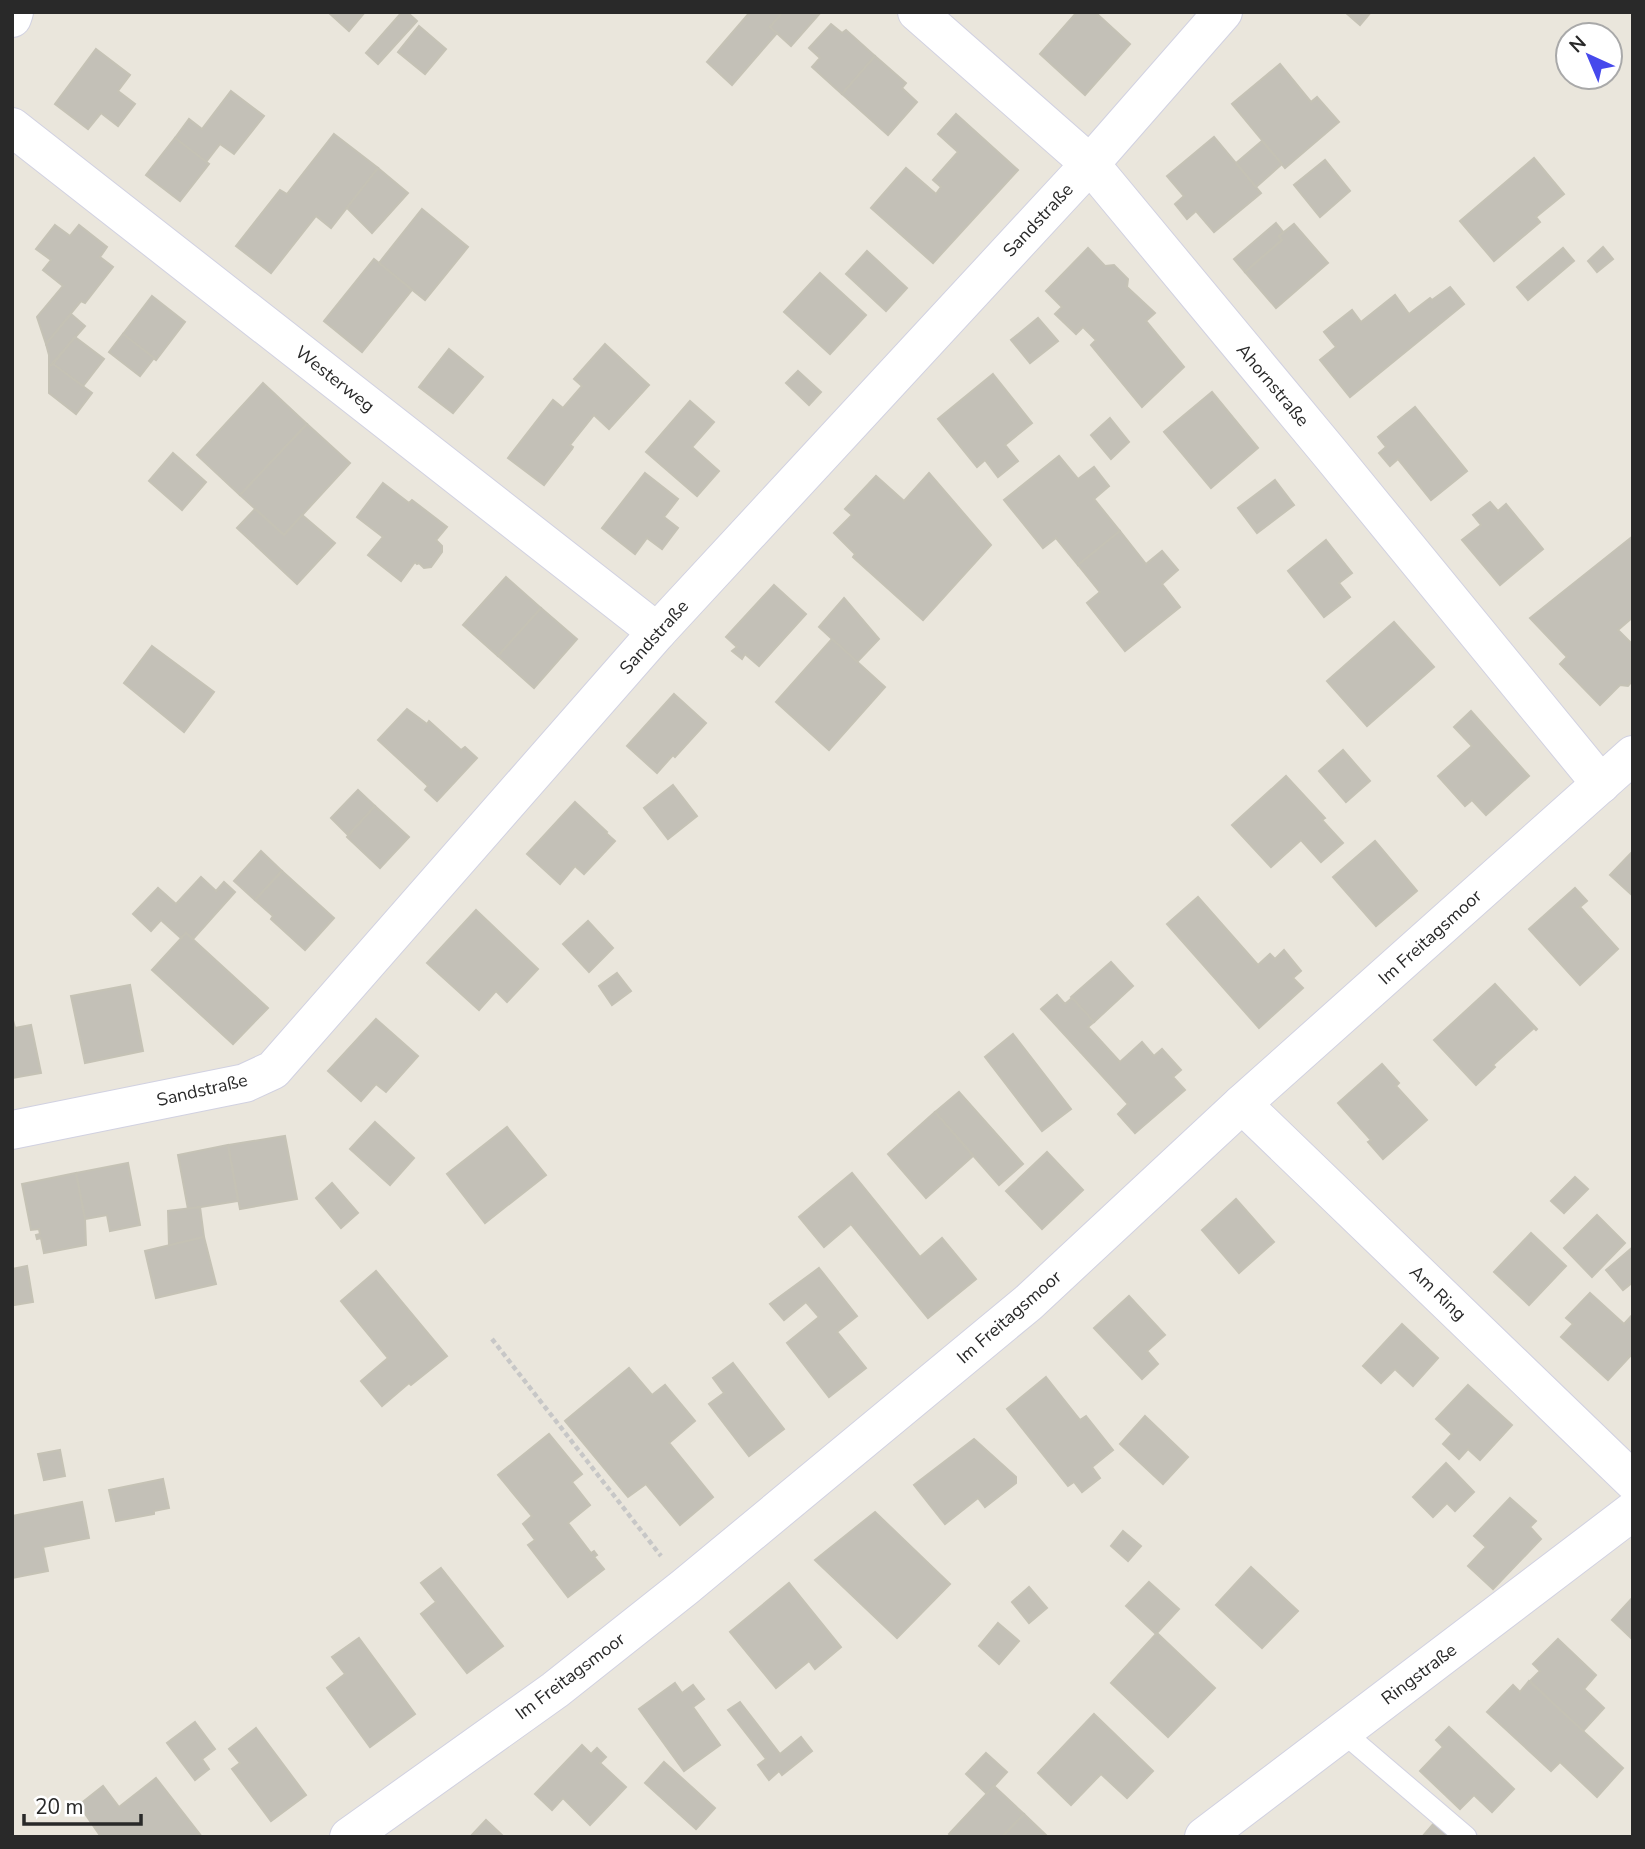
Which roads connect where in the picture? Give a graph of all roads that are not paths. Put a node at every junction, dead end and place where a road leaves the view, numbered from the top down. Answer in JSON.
{"nodes":[{"id":1,"x":14,"y":12,"type":"edge"},
{"id":2,"x":917,"y":12,"type":"edge"},
{"id":3,"x":1223,"y":12,"type":"edge"},
{"id":4,"x":12,"y":18,"type":"edge"},
{"id":5,"x":12,"y":127,"type":"edge"},
{"id":6,"x":1090,"y":164,"type":"junction"},
{"id":7,"x":657,"y":632,"type":"junction"},
{"id":8,"x":1633,"y":754,"type":"edge"},
{"id":9,"x":1601,"y":784,"type":"junction"},
{"id":10,"x":1242,"y":1104,"type":"junction"},
{"id":11,"x":12,"y":1130,"type":"edge"},
{"id":12,"x":1633,"y":1481,"type":"edge"},
{"id":13,"x":1633,"y":1511,"type":"edge"},
{"id":14,"x":1343,"y":1732,"type":"junction"},
{"id":15,"x":349,"y":1837,"type":"edge"},
{"id":16,"x":1204,"y":1837,"type":"edge"},
{"id":17,"x":1466,"y":1837,"type":"edge"}],
"edges":[{"from":1,"to":4,"type":"street"},
{"from":2,"to":6,"type":"street","name":"Ahornstraße"},
{"from":3,"to":6,"type":"street","name":"Sandstraße"},
{"from":5,"to":7,"type":"street","name":"Westerweg"},
{"from":6,"to":7,"type":"street","name":"Sandstraße"},
{"from":6,"to":9,"type":"street","name":"Ahornstraße"},
{"from":7,"to":11,"type":"street","name":"Sandstraße"},
{"from":8,"to":9,"type":"street","name":"Im Freitagsmoor"},
{"from":9,"to":10,"type":"street","name":"Im Freitagsmoor"},
{"from":10,"to":12,"type":"street","name":"Am Ring"},
{"from":10,"to":15,"type":"street","name":"Im Freitagsmoor"},
{"from":13,"to":14,"type":"street","name":"Ringstraße"},
{"from":14,"to":16,"type":"street","name":"Ringstraße"},
{"from":14,"to":17,"type":"lane"}]}
